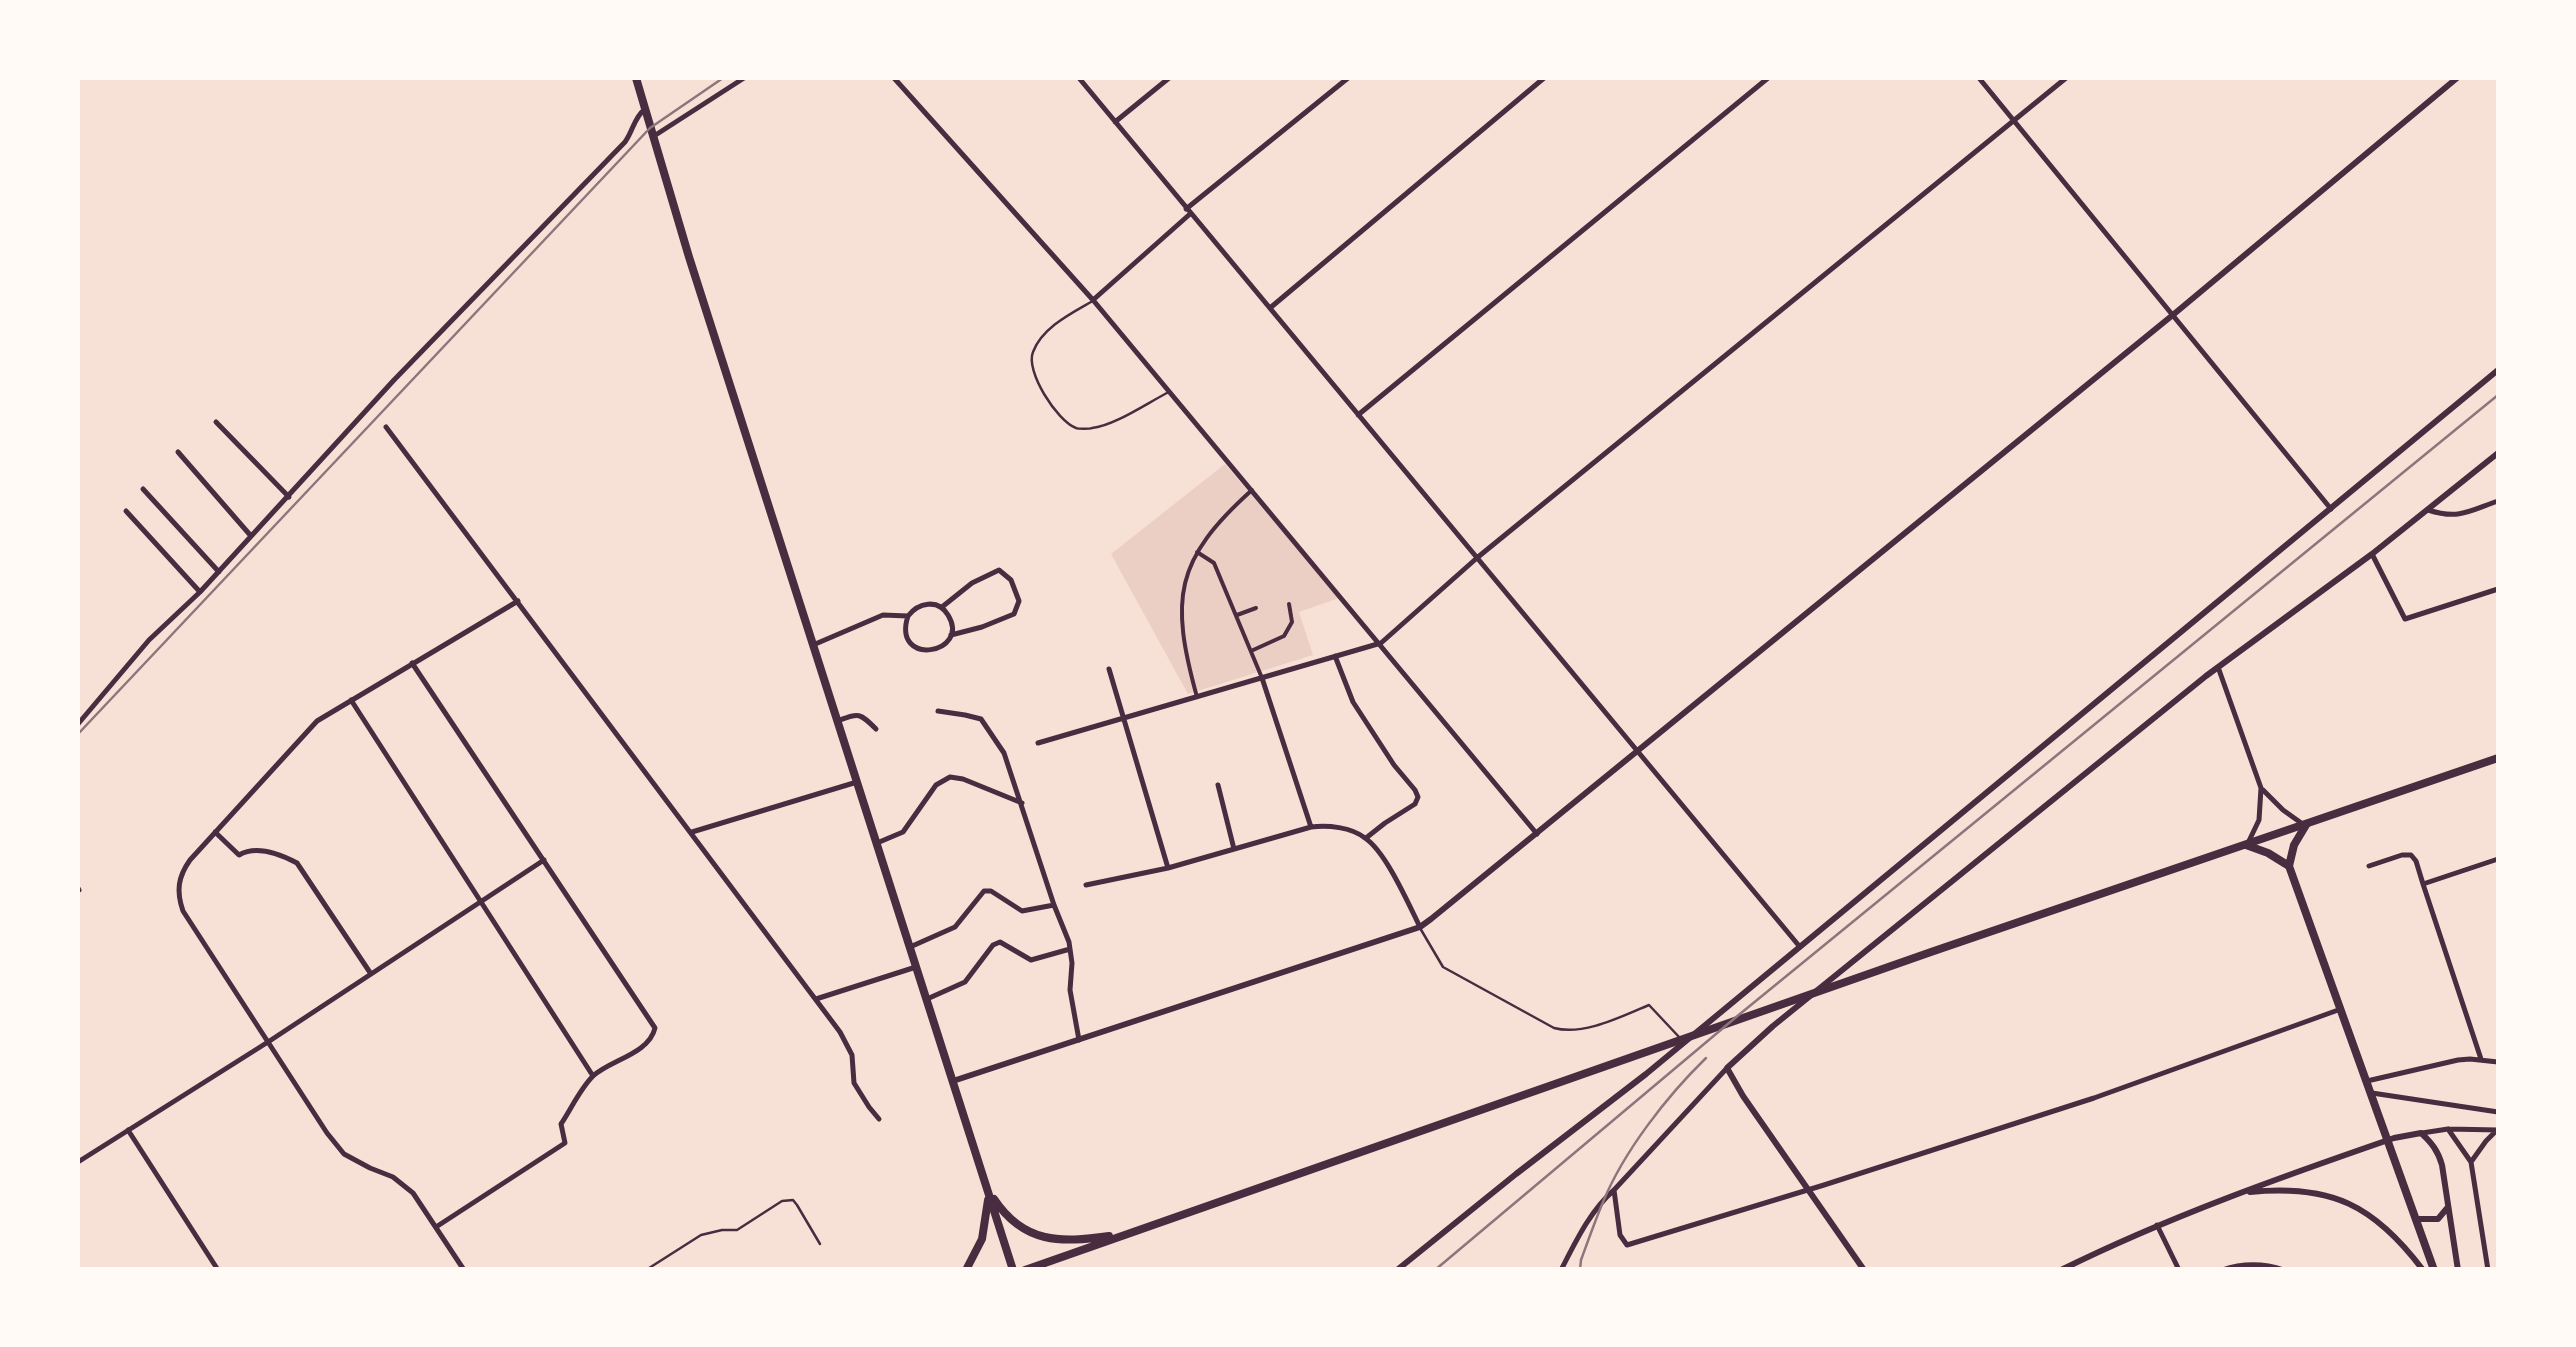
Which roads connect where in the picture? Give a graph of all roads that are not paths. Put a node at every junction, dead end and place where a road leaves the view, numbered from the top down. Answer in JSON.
{"nodes":[{"id":1,"x":636,"y":78,"type":"edge"},
{"id":2,"x":744,"y":78,"type":"edge"},
{"id":3,"x":894,"y":78,"type":"edge"},
{"id":4,"x":1078,"y":78,"type":"edge"},
{"id":5,"x":1169,"y":78,"type":"edge"},
{"id":6,"x":1348,"y":78,"type":"edge"},
{"id":7,"x":1544,"y":78,"type":"edge"},
{"id":8,"x":1768,"y":78,"type":"edge"},
{"id":9,"x":1979,"y":78,"type":"edge"},
{"id":10,"x":2066,"y":78,"type":"edge"},
{"id":11,"x":2457,"y":78,"type":"edge"},
{"id":12,"x":644,"y":110,"type":"junction"},
{"id":13,"x":2014,"y":120,"type":"junction"},
{"id":14,"x":1115,"y":122,"type":"junction"},
{"id":15,"x":651,"y":133,"type":"junction"},
{"id":16,"x":1188,"y":212,"type":"junction"},
{"id":17,"x":1093,"y":300,"type":"junction"},
{"id":18,"x":1270,"y":308,"type":"junction"},
{"id":19,"x":2174,"y":314,"type":"junction"},
{"id":20,"x":2498,"y":370,"type":"edge"},
{"id":21,"x":1170,"y":392,"type":"junction"},
{"id":22,"x":1358,"y":415,"type":"junction"},
{"id":23,"x":216,"y":422,"type":"dead end"},
{"id":24,"x":386,"y":427,"type":"dead end"},
{"id":25,"x":178,"y":452,"type":"dead end"},
{"id":26,"x":2498,"y":453,"type":"edge"},
{"id":27,"x":143,"y":489,"type":"dead end"},
{"id":28,"x":1252,"y":490,"type":"junction"},
{"id":29,"x":289,"y":497,"type":"junction"},
{"id":30,"x":2498,"y":501,"type":"edge"},
{"id":31,"x":2331,"y":509,"type":"junction"},
{"id":32,"x":2428,"y":510,"type":"junction"},
{"id":33,"x":126,"y":511,"type":"dead end"},
{"id":34,"x":251,"y":536,"type":"junction"},
{"id":35,"x":1197,"y":552,"type":"junction"},
{"id":36,"x":2372,"y":554,"type":"junction"},
{"id":37,"x":1478,"y":557,"type":"junction"},
{"id":38,"x":219,"y":572,"type":"junction"},
{"id":39,"x":2498,"y":589,"type":"edge"},
{"id":40,"x":200,"y":592,"type":"junction"},
{"id":41,"x":518,"y":601,"type":"junction"},
{"id":42,"x":1289,"y":604,"type":"dead end"},
{"id":43,"x":941,"y":607,"type":"junction"},
{"id":44,"x":1256,"y":608,"type":"dead end"},
{"id":45,"x":908,"y":616,"type":"junction"},
{"id":46,"x":1236,"y":616,"type":"junction"},
{"id":47,"x":951,"y":635,"type":"junction"},
{"id":48,"x":1380,"y":643,"type":"junction"},
{"id":49,"x":814,"y":645,"type":"junction"},
{"id":50,"x":1250,"y":652,"type":"junction"},
{"id":51,"x":1336,"y":656,"type":"junction"},
{"id":52,"x":412,"y":662,"type":"junction"},
{"id":53,"x":2218,"y":667,"type":"junction"},
{"id":54,"x":1109,"y":669,"type":"dead end"},
{"id":55,"x":1262,"y":678,"type":"junction"},
{"id":56,"x":1197,"y":697,"type":"junction"},
{"id":57,"x":351,"y":699,"type":"junction"},
{"id":58,"x":938,"y":712,"type":"dead end"},
{"id":59,"x":1122,"y":719,"type":"junction"},
{"id":60,"x":837,"y":721,"type":"junction"},
{"id":61,"x":78,"y":724,"type":"edge"},
{"id":62,"x":876,"y":729,"type":"dead end"},
{"id":63,"x":1038,"y":743,"type":"dead end"},
{"id":64,"x":1637,"y":751,"type":"junction"},
{"id":65,"x":2498,"y":758,"type":"edge"},
{"id":66,"x":857,"y":782,"type":"junction"},
{"id":67,"x":1218,"y":785,"type":"dead end"},
{"id":68,"x":2261,"y":788,"type":"junction"},
{"id":69,"x":1022,"y":804,"type":"junction"},
{"id":70,"x":2306,"y":826,"type":"junction"},
{"id":71,"x":1311,"y":827,"type":"junction"},
{"id":72,"x":215,"y":832,"type":"junction"},
{"id":73,"x":691,"y":832,"type":"junction"},
{"id":74,"x":1537,"y":834,"type":"junction"},
{"id":75,"x":1366,"y":838,"type":"junction"},
{"id":76,"x":877,"y":843,"type":"junction"},
{"id":77,"x":2246,"y":846,"type":"junction"},
{"id":78,"x":1234,"y":849,"type":"junction"},
{"id":79,"x":2498,"y":859,"type":"edge"},
{"id":80,"x":544,"y":860,"type":"junction"},
{"id":81,"x":2289,"y":866,"type":"junction"},
{"id":82,"x":2369,"y":866,"type":"dead end"},
{"id":83,"x":1168,"y":868,"type":"junction"},
{"id":84,"x":2424,"y":884,"type":"junction"},
{"id":85,"x":1086,"y":885,"type":"dead end"},
{"id":86,"x":483,"y":901,"type":"junction"},
{"id":87,"x":1054,"y":905,"type":"junction"},
{"id":88,"x":1420,"y":927,"type":"junction"},
{"id":89,"x":1800,"y":946,"type":"junction"},
{"id":90,"x":910,"y":947,"type":"junction"},
{"id":91,"x":1070,"y":949,"type":"junction"},
{"id":92,"x":916,"y":968,"type":"junction"},
{"id":93,"x":372,"y":974,"type":"junction"},
{"id":94,"x":816,"y":999,"type":"junction"},
{"id":95,"x":926,"y":999,"type":"junction"},
{"id":96,"x":2341,"y":1009,"type":"junction"},
{"id":97,"x":1079,"y":1040,"type":"junction"},
{"id":98,"x":268,"y":1042,"type":"junction"},
{"id":99,"x":1684,"y":1042,"type":"junction"},
{"id":100,"x":2481,"y":1059,"type":"junction"},
{"id":101,"x":2498,"y":1062,"type":"edge"},
{"id":102,"x":1727,"y":1068,"type":"junction"},
{"id":103,"x":593,"y":1076,"type":"junction"},
{"id":104,"x":953,"y":1081,"type":"junction"},
{"id":105,"x":2368,"y":1081,"type":"junction"},
{"id":106,"x":2372,"y":1093,"type":"junction"},
{"id":107,"x":2498,"y":1112,"type":"edge"},
{"id":108,"x":879,"y":1119,"type":"dead end"},
{"id":109,"x":128,"y":1130,"type":"junction"},
{"id":110,"x":2448,"y":1130,"type":"junction"},
{"id":111,"x":2498,"y":1130,"type":"edge"},
{"id":112,"x":2420,"y":1133,"type":"junction"},
{"id":113,"x":78,"y":1162,"type":"edge"},
{"id":114,"x":2472,"y":1162,"type":"junction"},
{"id":115,"x":988,"y":1190,"type":"junction"},
{"id":116,"x":1614,"y":1190,"type":"junction"},
{"id":117,"x":1809,"y":1190,"type":"junction"},
{"id":118,"x":2238,"y":1193,"type":"junction"},
{"id":119,"x":2448,"y":1206,"type":"junction"},
{"id":120,"x":2415,"y":1219,"type":"junction"},
{"id":121,"x":2158,"y":1225,"type":"junction"},
{"id":122,"x":436,"y":1227,"type":"junction"},
{"id":123,"x":1129,"y":1233,"type":"junction"},
{"id":124,"x":820,"y":1244,"type":"dead end"},
{"id":125,"x":1063,"y":1256,"type":"junction"},
{"id":126,"x":218,"y":1270,"type":"edge"},
{"id":127,"x":464,"y":1270,"type":"edge"},
{"id":128,"x":646,"y":1270,"type":"edge"},
{"id":129,"x":966,"y":1270,"type":"edge"},
{"id":130,"x":1013,"y":1270,"type":"edge"},
{"id":131,"x":1026,"y":1270,"type":"edge"},
{"id":132,"x":1050,"y":1270,"type":"edge"},
{"id":133,"x":1397,"y":1270,"type":"edge"},
{"id":134,"x":1561,"y":1270,"type":"edge"},
{"id":135,"x":1864,"y":1270,"type":"edge"},
{"id":136,"x":2061,"y":1270,"type":"edge"},
{"id":137,"x":2178,"y":1270,"type":"edge"},
{"id":138,"x":2222,"y":1270,"type":"edge"},
{"id":139,"x":2284,"y":1270,"type":"edge"},
{"id":140,"x":2423,"y":1270,"type":"edge"},
{"id":141,"x":2434,"y":1270,"type":"edge"},
{"id":142,"x":2458,"y":1270,"type":"edge"},
{"id":143,"x":2488,"y":1270,"type":"edge"}],
"edges":[{"from":1,"to":12,"type":"main road"},
{"from":2,"to":15,"type":"street"},
{"from":3,"to":17,"type":"street"},
{"from":4,"to":14,"type":"street"},
{"from":5,"to":14,"type":"street"},
{"from":6,"to":16,"type":"street"},
{"from":7,"to":18,"type":"street"},
{"from":8,"to":22,"type":"street"},
{"from":9,"to":13,"type":"street"},
{"from":10,"to":13,"type":"street"},
{"from":11,"to":19,"type":"street"},
{"from":12,"to":15,"type":"main road"},
{"from":12,"to":29,"type":"street"},
{"from":13,"to":19,"type":"street"},
{"from":13,"to":37,"type":"street"},
{"from":14,"to":16,"type":"street"},
{"from":15,"to":49,"type":"main road"},
{"from":16,"to":17,"type":"street"},
{"from":16,"to":18,"type":"street"},
{"from":17,"to":21,"type":"street"},
{"from":17,"to":21,"type":"lane"},
{"from":18,"to":22,"type":"street"},
{"from":19,"to":31,"type":"street"},
{"from":19,"to":64,"type":"street"},
{"from":20,"to":31,"type":"street"},
{"from":21,"to":28,"type":"street"},
{"from":22,"to":37,"type":"street"},
{"from":23,"to":29,"type":"street"},
{"from":24,"to":41,"type":"street"},
{"from":25,"to":34,"type":"street"},
{"from":26,"to":32,"type":"street"},
{"from":27,"to":38,"type":"street"},
{"from":28,"to":35,"type":"street"},
{"from":28,"to":48,"type":"street"},
{"from":29,"to":34,"type":"street"},
{"from":30,"to":32,"type":"street"},
{"from":31,"to":89,"type":"street"},
{"from":32,"to":36,"type":"street"},
{"from":33,"to":40,"type":"street"},
{"from":34,"to":38,"type":"street"},
{"from":35,"to":46,"type":"street"},
{"from":35,"to":56,"type":"street"},
{"from":36,"to":39,"type":"street"},
{"from":36,"to":53,"type":"street"},
{"from":37,"to":48,"type":"street"},
{"from":37,"to":64,"type":"street"},
{"from":38,"to":40,"type":"street"},
{"from":40,"to":61,"type":"street"},
{"from":41,"to":52,"type":"street"},
{"from":41,"to":73,"type":"street"},
{"from":42,"to":50,"type":"street"},
{"from":43,"to":45,"type":"street"},
{"from":43,"to":47,"type":"street"},
{"from":43,"to":47,"type":"street"},
{"from":44,"to":46,"type":"street"},
{"from":45,"to":47,"type":"street"},
{"from":45,"to":49,"type":"street"},
{"from":46,"to":50,"type":"street"},
{"from":48,"to":51,"type":"street"},
{"from":48,"to":74,"type":"street"},
{"from":49,"to":60,"type":"main road"},
{"from":50,"to":55,"type":"street"},
{"from":51,"to":55,"type":"street"},
{"from":51,"to":75,"type":"street"},
{"from":52,"to":57,"type":"street"},
{"from":52,"to":80,"type":"street"},
{"from":53,"to":68,"type":"street"},
{"from":53,"to":102,"type":"street"},
{"from":54,"to":59,"type":"street"},
{"from":55,"to":56,"type":"street"},
{"from":55,"to":71,"type":"street"},
{"from":56,"to":59,"type":"street"},
{"from":57,"to":72,"type":"street"},
{"from":57,"to":86,"type":"street"},
{"from":58,"to":69,"type":"street"},
{"from":59,"to":63,"type":"street"},
{"from":59,"to":83,"type":"street"},
{"from":60,"to":62,"type":"street"},
{"from":60,"to":66,"type":"main road"},
{"from":64,"to":74,"type":"street"},
{"from":64,"to":89,"type":"street"},
{"from":65,"to":70,"type":"main road"},
{"from":66,"to":73,"type":"street"},
{"from":66,"to":76,"type":"main road"},
{"from":67,"to":78,"type":"street"},
{"from":68,"to":70,"type":"street"},
{"from":68,"to":77,"type":"street"},
{"from":69,"to":76,"type":"street"},
{"from":69,"to":87,"type":"street"},
{"from":70,"to":77,"type":"main road"},
{"from":70,"to":81,"type":"main road"},
{"from":71,"to":75,"type":"street"},
{"from":71,"to":78,"type":"street"},
{"from":72,"to":93,"type":"street"},
{"from":72,"to":98,"type":"street"},
{"from":73,"to":94,"type":"street"},
{"from":74,"to":88,"type":"street"},
{"from":75,"to":88,"type":"street"},
{"from":76,"to":90,"type":"main road"},
{"from":77,"to":81,"type":"main road"},
{"from":77,"to":123,"type":"main road"},
{"from":78,"to":83,"type":"street"},
{"from":79,"to":84,"type":"street"},
{"from":80,"to":86,"type":"street"},
{"from":80,"to":103,"type":"street"},
{"from":81,"to":96,"type":"main road"},
{"from":82,"to":84,"type":"street"},
{"from":83,"to":85,"type":"street"},
{"from":84,"to":100,"type":"street"},
{"from":86,"to":93,"type":"street"},
{"from":86,"to":103,"type":"street"},
{"from":87,"to":90,"type":"street"},
{"from":87,"to":91,"type":"street"},
{"from":88,"to":97,"type":"street"},
{"from":88,"to":99,"type":"lane"},
{"from":89,"to":99,"type":"street"},
{"from":90,"to":92,"type":"main road"},
{"from":91,"to":95,"type":"street"},
{"from":91,"to":97,"type":"street"},
{"from":92,"to":94,"type":"street"},
{"from":92,"to":95,"type":"main road"},
{"from":93,"to":98,"type":"street"},
{"from":94,"to":108,"type":"street"},
{"from":95,"to":104,"type":"main road"},
{"from":96,"to":105,"type":"main road"},
{"from":96,"to":117,"type":"street"},
{"from":97,"to":104,"type":"street"},
{"from":98,"to":109,"type":"street"},
{"from":98,"to":122,"type":"street"},
{"from":99,"to":133,"type":"street"},
{"from":100,"to":101,"type":"street"},
{"from":100,"to":105,"type":"street"},
{"from":102,"to":116,"type":"street"},
{"from":102,"to":117,"type":"street"},
{"from":103,"to":122,"type":"street"},
{"from":104,"to":115,"type":"main road"},
{"from":105,"to":106,"type":"main road"},
{"from":106,"to":107,"type":"street"},
{"from":106,"to":120,"type":"main road"},
{"from":109,"to":113,"type":"street"},
{"from":109,"to":126,"type":"street"},
{"from":110,"to":111,"type":"street"},
{"from":110,"to":112,"type":"street"},
{"from":110,"to":114,"type":"street"},
{"from":111,"to":114,"type":"street"},
{"from":112,"to":118,"type":"street"},
{"from":112,"to":119,"type":"street"},
{"from":114,"to":143,"type":"street"},
{"from":115,"to":123,"type":"main road"},
{"from":115,"to":129,"type":"main road"},
{"from":115,"to":130,"type":"main road"},
{"from":116,"to":117,"type":"street"},
{"from":116,"to":134,"type":"street"},
{"from":117,"to":135,"type":"street"},
{"from":118,"to":121,"type":"street"},
{"from":118,"to":140,"type":"street"},
{"from":119,"to":120,"type":"street"},
{"from":119,"to":142,"type":"street"},
{"from":120,"to":141,"type":"main road"},
{"from":121,"to":136,"type":"street"},
{"from":121,"to":137,"type":"street"},
{"from":122,"to":127,"type":"street"},
{"from":123,"to":125,"type":"main road"},
{"from":124,"to":128,"type":"lane"},
{"from":125,"to":131,"type":"main road"},
{"from":125,"to":132,"type":"main road"},
{"from":138,"to":139,"type":"street"}]}
